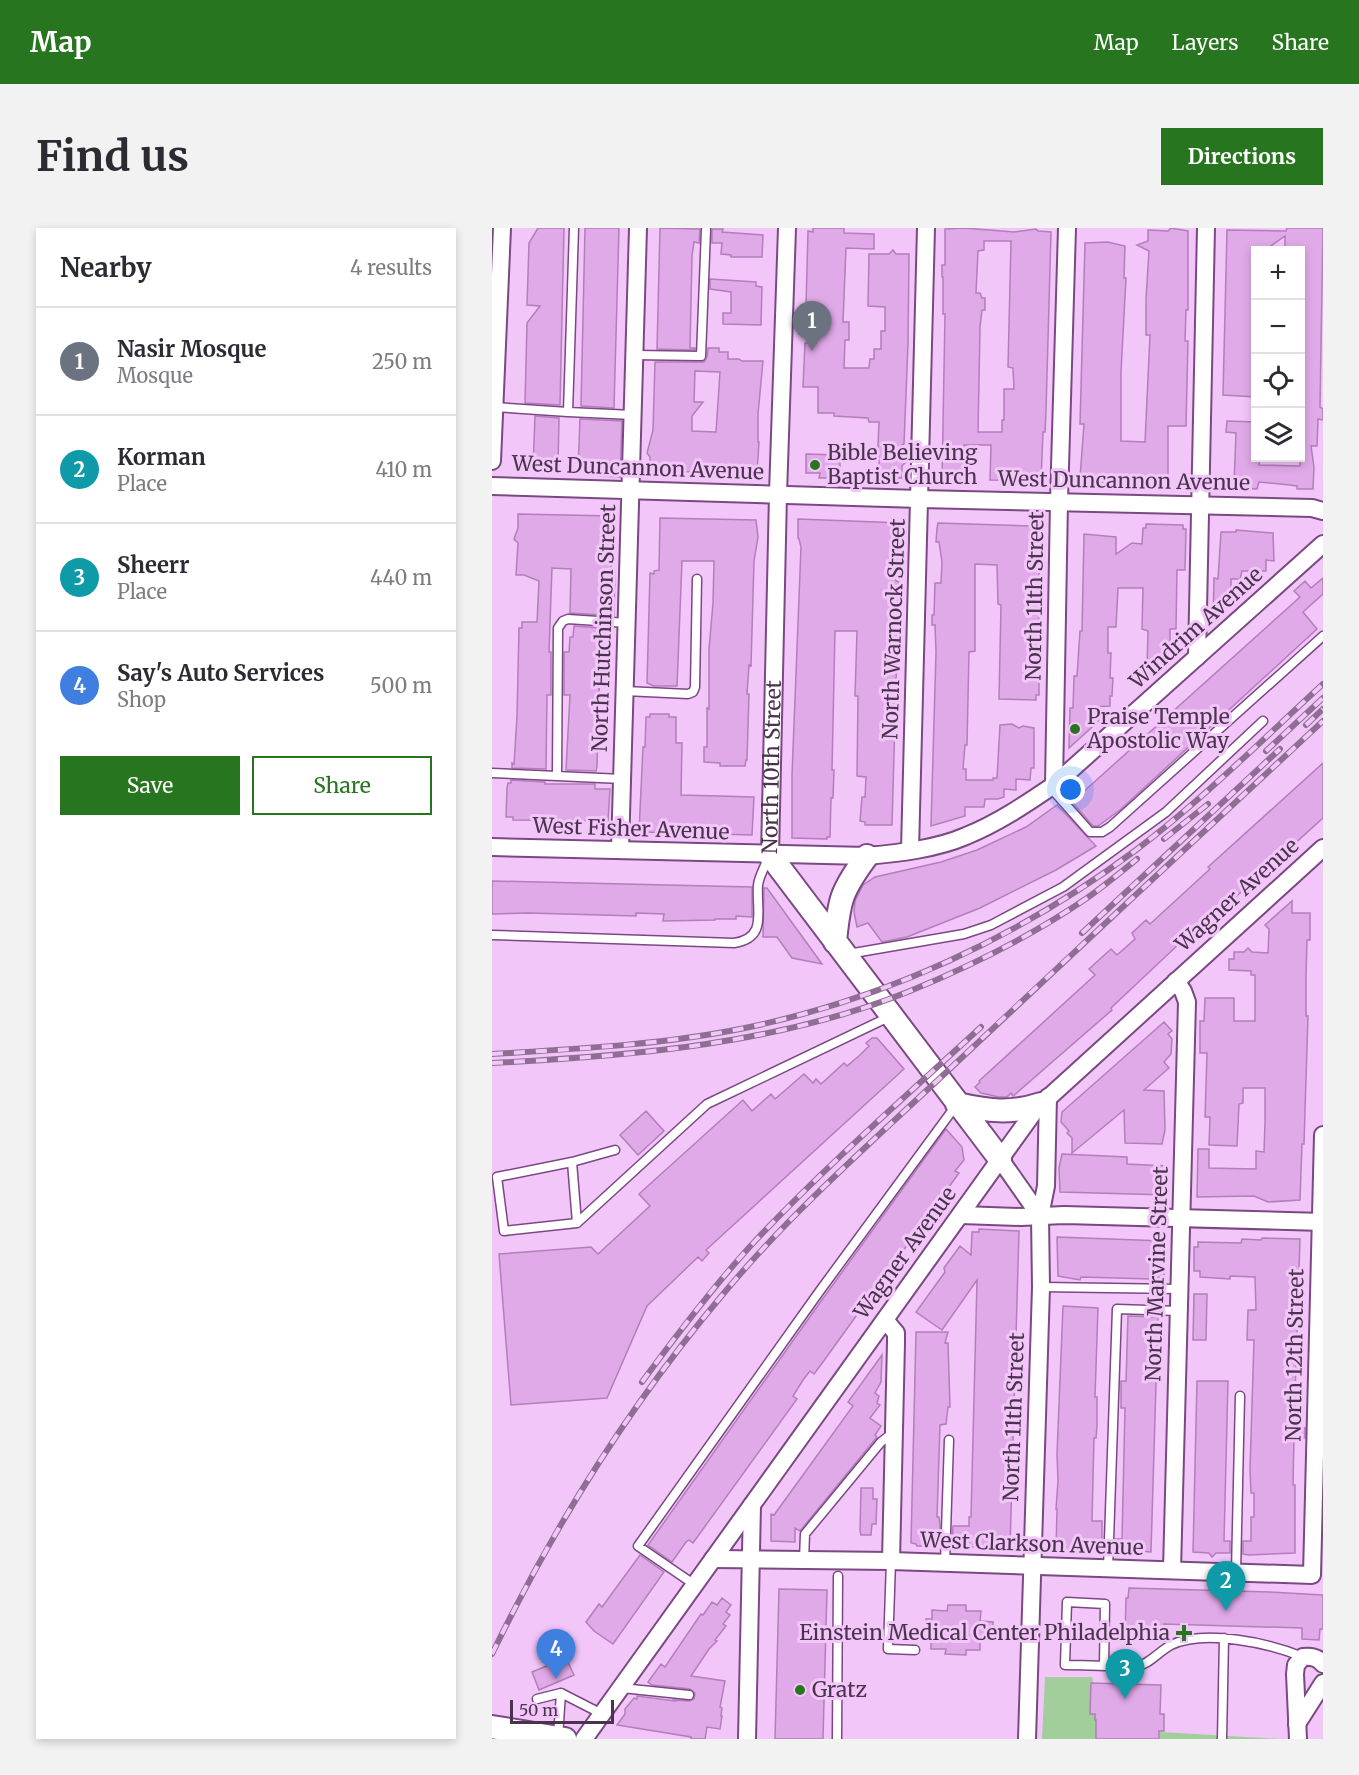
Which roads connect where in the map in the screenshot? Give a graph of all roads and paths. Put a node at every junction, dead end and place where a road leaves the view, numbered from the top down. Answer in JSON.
{"nodes":[{"id":1,"x":502,"y":228,"type":"edge"},
{"id":2,"x":574,"y":228,"type":"edge"},
{"id":3,"x":638,"y":228,"type":"edge"},
{"id":4,"x":787,"y":228,"type":"edge"},
{"id":5,"x":926,"y":228,"type":"edge"},
{"id":6,"x":1067,"y":228,"type":"edge"},
{"id":7,"x":1206,"y":228,"type":"edge"},
{"id":8,"x":706,"y":230,"type":"dead end"},
{"id":9,"x":635,"y":355,"type":"junction"},
{"id":10,"x":494,"y":407,"type":"junction"},
{"id":11,"x":568,"y":412,"type":"junction"},
{"id":12,"x":633,"y":415,"type":"junction"},
{"id":13,"x":492,"y":461,"type":"edge"},
{"id":14,"x":492,"y":486,"type":"edge"},
{"id":15,"x":631,"y":490,"type":"junction"},
{"id":16,"x":778,"y":494,"type":"junction"},
{"id":17,"x":920,"y":500,"type":"junction"},
{"id":18,"x":1059,"y":501,"type":"junction"},
{"id":19,"x":1199,"y":507,"type":"junction"},
{"id":20,"x":1323,"y":511,"type":"edge"},
{"id":21,"x":1323,"y":543,"type":"edge"},
{"id":22,"x":697,"y":579,"type":"dead end"},
{"id":23,"x":627,"y":623,"type":"junction"},
{"id":24,"x":1323,"y":636,"type":"edge"},
{"id":25,"x":1197,"y":657,"type":"junction"},
{"id":26,"x":625,"y":691,"type":"junction"},
{"id":27,"x":1263,"y":720,"type":"dead end"},
{"id":28,"x":492,"y":773,"type":"edge"},
{"id":29,"x":557,"y":776,"type":"junction"},
{"id":30,"x":622,"y":779,"type":"junction"},
{"id":31,"x":1053,"y":787,"type":"junction"},
{"id":32,"x":492,"y":847,"type":"edge"},
{"id":33,"x":620,"y":850,"type":"junction"},
{"id":34,"x":910,"y":850,"type":"junction"},
{"id":35,"x":770,"y":855,"type":"junction"},
{"id":36,"x":1321,"y":855,"type":"edge"},
{"id":37,"x":867,"y":856,"type":"junction"},
{"id":38,"x":492,"y":934,"type":"edge"},
{"id":39,"x":840,"y":948,"type":"junction"},
{"id":40,"x":1176,"y":981,"type":"junction"},
{"id":41,"x":891,"y":1016,"type":"junction"},
{"id":42,"x":1044,"y":1101,"type":"junction"},
{"id":43,"x":957,"y":1104,"type":"junction"},
{"id":44,"x":1323,"y":1135,"type":"edge"},
{"id":45,"x":615,"y":1150,"type":"dead end"},
{"id":46,"x":1000,"y":1159,"type":"junction"},
{"id":47,"x":572,"y":1162,"type":"junction"},
{"id":48,"x":961,"y":1215,"type":"junction"},
{"id":49,"x":1040,"y":1216,"type":"junction"},
{"id":50,"x":1181,"y":1218,"type":"junction"},
{"id":51,"x":1322,"y":1222,"type":"edge"},
{"id":52,"x":577,"y":1223,"type":"junction"},
{"id":53,"x":1041,"y":1287,"type":"junction"},
{"id":54,"x":1180,"y":1290,"type":"junction"},
{"id":55,"x":1179,"y":1311,"type":"junction"},
{"id":56,"x":885,"y":1320,"type":"junction"},
{"id":57,"x":1240,"y":1396,"type":"dead end"},
{"id":58,"x":895,"y":1432,"type":"junction"},
{"id":59,"x":949,"y":1440,"type":"dead end"},
{"id":60,"x":752,"y":1505,"type":"junction"},
{"id":61,"x":713,"y":1559,"type":"junction"},
{"id":62,"x":751,"y":1559,"type":"junction"},
{"id":63,"x":804,"y":1560,"type":"junction"},
{"id":64,"x":891,"y":1562,"type":"junction"},
{"id":65,"x":945,"y":1563,"type":"junction"},
{"id":66,"x":1031,"y":1566,"type":"junction"},
{"id":67,"x":1108,"y":1569,"type":"junction"},
{"id":68,"x":1172,"y":1570,"type":"junction"},
{"id":69,"x":1236,"y":1572,"type":"junction"},
{"id":70,"x":1312,"y":1575,"type":"joint"},
{"id":71,"x":838,"y":1576,"type":"dead end"},
{"id":72,"x":695,"y":1585,"type":"junction"},
{"id":73,"x":1224,"y":1638,"type":"junction"},
{"id":74,"x":915,"y":1650,"type":"dead end"},
{"id":75,"x":1303,"y":1657,"type":"junction"},
{"id":76,"x":1323,"y":1664,"type":"edge"},
{"id":77,"x":1104,"y":1666,"type":"junction"},
{"id":78,"x":1323,"y":1683,"type":"edge"},
{"id":79,"x":622,"y":1688,"type":"junction"},
{"id":80,"x":561,"y":1693,"type":"junction"},
{"id":81,"x":689,"y":1695,"type":"dead end"},
{"id":82,"x":537,"y":1699,"type":"dead end"},
{"id":83,"x":603,"y":1714,"type":"junction"},
{"id":84,"x":492,"y":1726,"type":"edge"},
{"id":85,"x":1297,"y":1731,"type":"edge"},
{"id":86,"x":562,"y":1738,"type":"edge"},
{"id":87,"x":584,"y":1739,"type":"edge"},
{"id":88,"x":747,"y":1739,"type":"edge"},
{"id":89,"x":837,"y":1739,"type":"edge"},
{"id":90,"x":1027,"y":1739,"type":"edge"},
{"id":91,"x":1222,"y":1739,"type":"edge"}],
"edges":[{"from":1,"to":10,"type":"street"},
{"from":2,"to":11,"type":"lane"},
{"from":3,"to":9,"type":"street","name":"North Hutchinson Street"},
{"from":4,"to":16,"type":"street","name":"North 10th Street"},
{"from":5,"to":17,"type":"street","name":"North Warnock Street"},
{"from":6,"to":18,"type":"street","name":"North 11th Street"},
{"from":7,"to":19,"type":"street"},
{"from":8,"to":9,"type":"lane"},
{"from":9,"to":12,"type":"street","name":"North Hutchinson Street"},
{"from":10,"to":11,"type":"lane"},
{"from":10,"to":13,"type":"street"},
{"from":11,"to":12,"type":"lane"},
{"from":12,"to":15,"type":"street","name":"North Hutchinson Street"},
{"from":14,"to":15,"type":"street","name":"West Duncannon Avenue"},
{"from":15,"to":16,"type":"street","name":"West Duncannon Avenue"},
{"from":15,"to":23,"type":"street","name":"North Hutchinson Street"},
{"from":16,"to":17,"type":"street","name":"West Duncannon Avenue"},
{"from":16,"to":35,"type":"street","name":"North 10th Street"},
{"from":17,"to":18,"type":"street","name":"West Duncannon Avenue"},
{"from":17,"to":34,"type":"street","name":"North Warnock Street"},
{"from":18,"to":19,"type":"street","name":"West Duncannon Avenue"},
{"from":18,"to":31,"type":"street","name":"North 11th Street"},
{"from":19,"to":20,"type":"street","name":"West Duncannon Avenue"},
{"from":19,"to":25,"type":"street"},
{"from":21,"to":25,"type":"street","name":"Windrim Avenue"},
{"from":22,"to":26,"type":"lane"},
{"from":23,"to":26,"type":"street","name":"North Hutchinson Street"},
{"from":23,"to":29,"type":"lane"},
{"from":24,"to":31,"type":"lane"},
{"from":25,"to":31,"type":"street","name":"Windrim Avenue"},
{"from":26,"to":30,"type":"street","name":"North Hutchinson Street"},
{"from":27,"to":39,"type":"lane"},
{"from":28,"to":29,"type":"lane"},
{"from":29,"to":30,"type":"lane"},
{"from":30,"to":33,"type":"street","name":"North Hutchinson Street"},
{"from":31,"to":34,"type":"street","name":"Windrim Avenue"},
{"from":32,"to":33,"type":"street","name":"West Fisher Avenue"},
{"from":33,"to":35,"type":"street","name":"West Fisher Avenue"},
{"from":34,"to":37,"type":"street","name":"Windrim Avenue"},
{"from":35,"to":37,"type":"street","name":"Windrim Avenue"},
{"from":35,"to":38,"type":"lane"},
{"from":35,"to":39,"type":"street","name":"North 10th Street"},
{"from":36,"to":40,"type":"street","name":"Wagner Avenue"},
{"from":37,"to":39,"type":"street"},
{"from":39,"to":41,"type":"street","name":"North 10th Street"},
{"from":40,"to":42,"type":"street","name":"Wagner Avenue"},
{"from":40,"to":50,"type":"street","name":"North Marvine Street"},
{"from":41,"to":43,"type":"street","name":"North 10th Street"},
{"from":41,"to":52,"type":"lane"},
{"from":42,"to":43,"type":"street"},
{"from":42,"to":46,"type":"street","name":"Wagner Avenue"},
{"from":42,"to":49,"type":"street","name":"North 11th Street"},
{"from":43,"to":46,"type":"street","name":"North 10th Street"},
{"from":43,"to":72,"type":"lane"},
{"from":44,"to":51,"type":"street","name":"North 12th Street"},
{"from":45,"to":47,"type":"lane"},
{"from":46,"to":48,"type":"street","name":"Wagner Avenue"},
{"from":46,"to":49,"type":"street","name":"North 10th Street"},
{"from":47,"to":52,"type":"lane"},
{"from":47,"to":52,"type":"lane"},
{"from":48,"to":49,"type":"street"},
{"from":48,"to":56,"type":"street","name":"Wagner Avenue"},
{"from":49,"to":50,"type":"street"},
{"from":49,"to":53,"type":"street","name":"North 11th Street"},
{"from":50,"to":51,"type":"street"},
{"from":50,"to":54,"type":"street","name":"North Marvine Street"},
{"from":51,"to":70,"type":"street","name":"North 12th Street"},
{"from":53,"to":54,"type":"lane"},
{"from":53,"to":66,"type":"street","name":"North 11th Street"},
{"from":54,"to":55,"type":"street","name":"North Marvine Street"},
{"from":55,"to":67,"type":"lane"},
{"from":55,"to":68,"type":"street","name":"North Marvine Street"},
{"from":56,"to":58,"type":"street"},
{"from":56,"to":60,"type":"street","name":"Wagner Avenue"},
{"from":57,"to":69,"type":"lane"},
{"from":58,"to":63,"type":"lane"},
{"from":58,"to":64,"type":"street"},
{"from":59,"to":65,"type":"lane"},
{"from":60,"to":61,"type":"street","name":"Wagner Avenue"},
{"from":60,"to":62,"type":"street"},
{"from":61,"to":62,"type":"street"},
{"from":61,"to":72,"type":"street","name":"Wagner Avenue"},
{"from":62,"to":63,"type":"street","name":"West Clarkson Avenue"},
{"from":62,"to":88,"type":"street"},
{"from":63,"to":64,"type":"street","name":"West Clarkson Avenue"},
{"from":64,"to":65,"type":"street","name":"West Clarkson Avenue"},
{"from":64,"to":74,"type":"lane"},
{"from":65,"to":66,"type":"street","name":"West Clarkson Avenue"},
{"from":66,"to":67,"type":"street","name":"West Clarkson Avenue"},
{"from":66,"to":90,"type":"street","name":"North 11th Street"},
{"from":67,"to":68,"type":"street","name":"West Clarkson Avenue"},
{"from":68,"to":69,"type":"street","name":"West Clarkson Avenue"},
{"from":69,"to":70,"type":"street","name":"West Clarkson Avenue"},
{"from":71,"to":89,"type":"lane"},
{"from":72,"to":79,"type":"street","name":"Wagner Avenue"},
{"from":73,"to":75,"type":"lane"},
{"from":73,"to":77,"type":"lane"},
{"from":73,"to":91,"type":"lane"},
{"from":75,"to":76,"type":"street"},
{"from":75,"to":85,"type":"street"},
{"from":77,"to":77,"type":"lane"},
{"from":78,"to":85,"type":"street"},
{"from":79,"to":81,"type":"lane"},
{"from":79,"to":83,"type":"street","name":"Wagner Avenue"},
{"from":80,"to":82,"type":"lane"},
{"from":80,"to":83,"type":"lane"},
{"from":80,"to":86,"type":"lane"},
{"from":83,"to":87,"type":"street","name":"Wagner Avenue"},
{"from":84,"to":86,"type":"street"}]}
